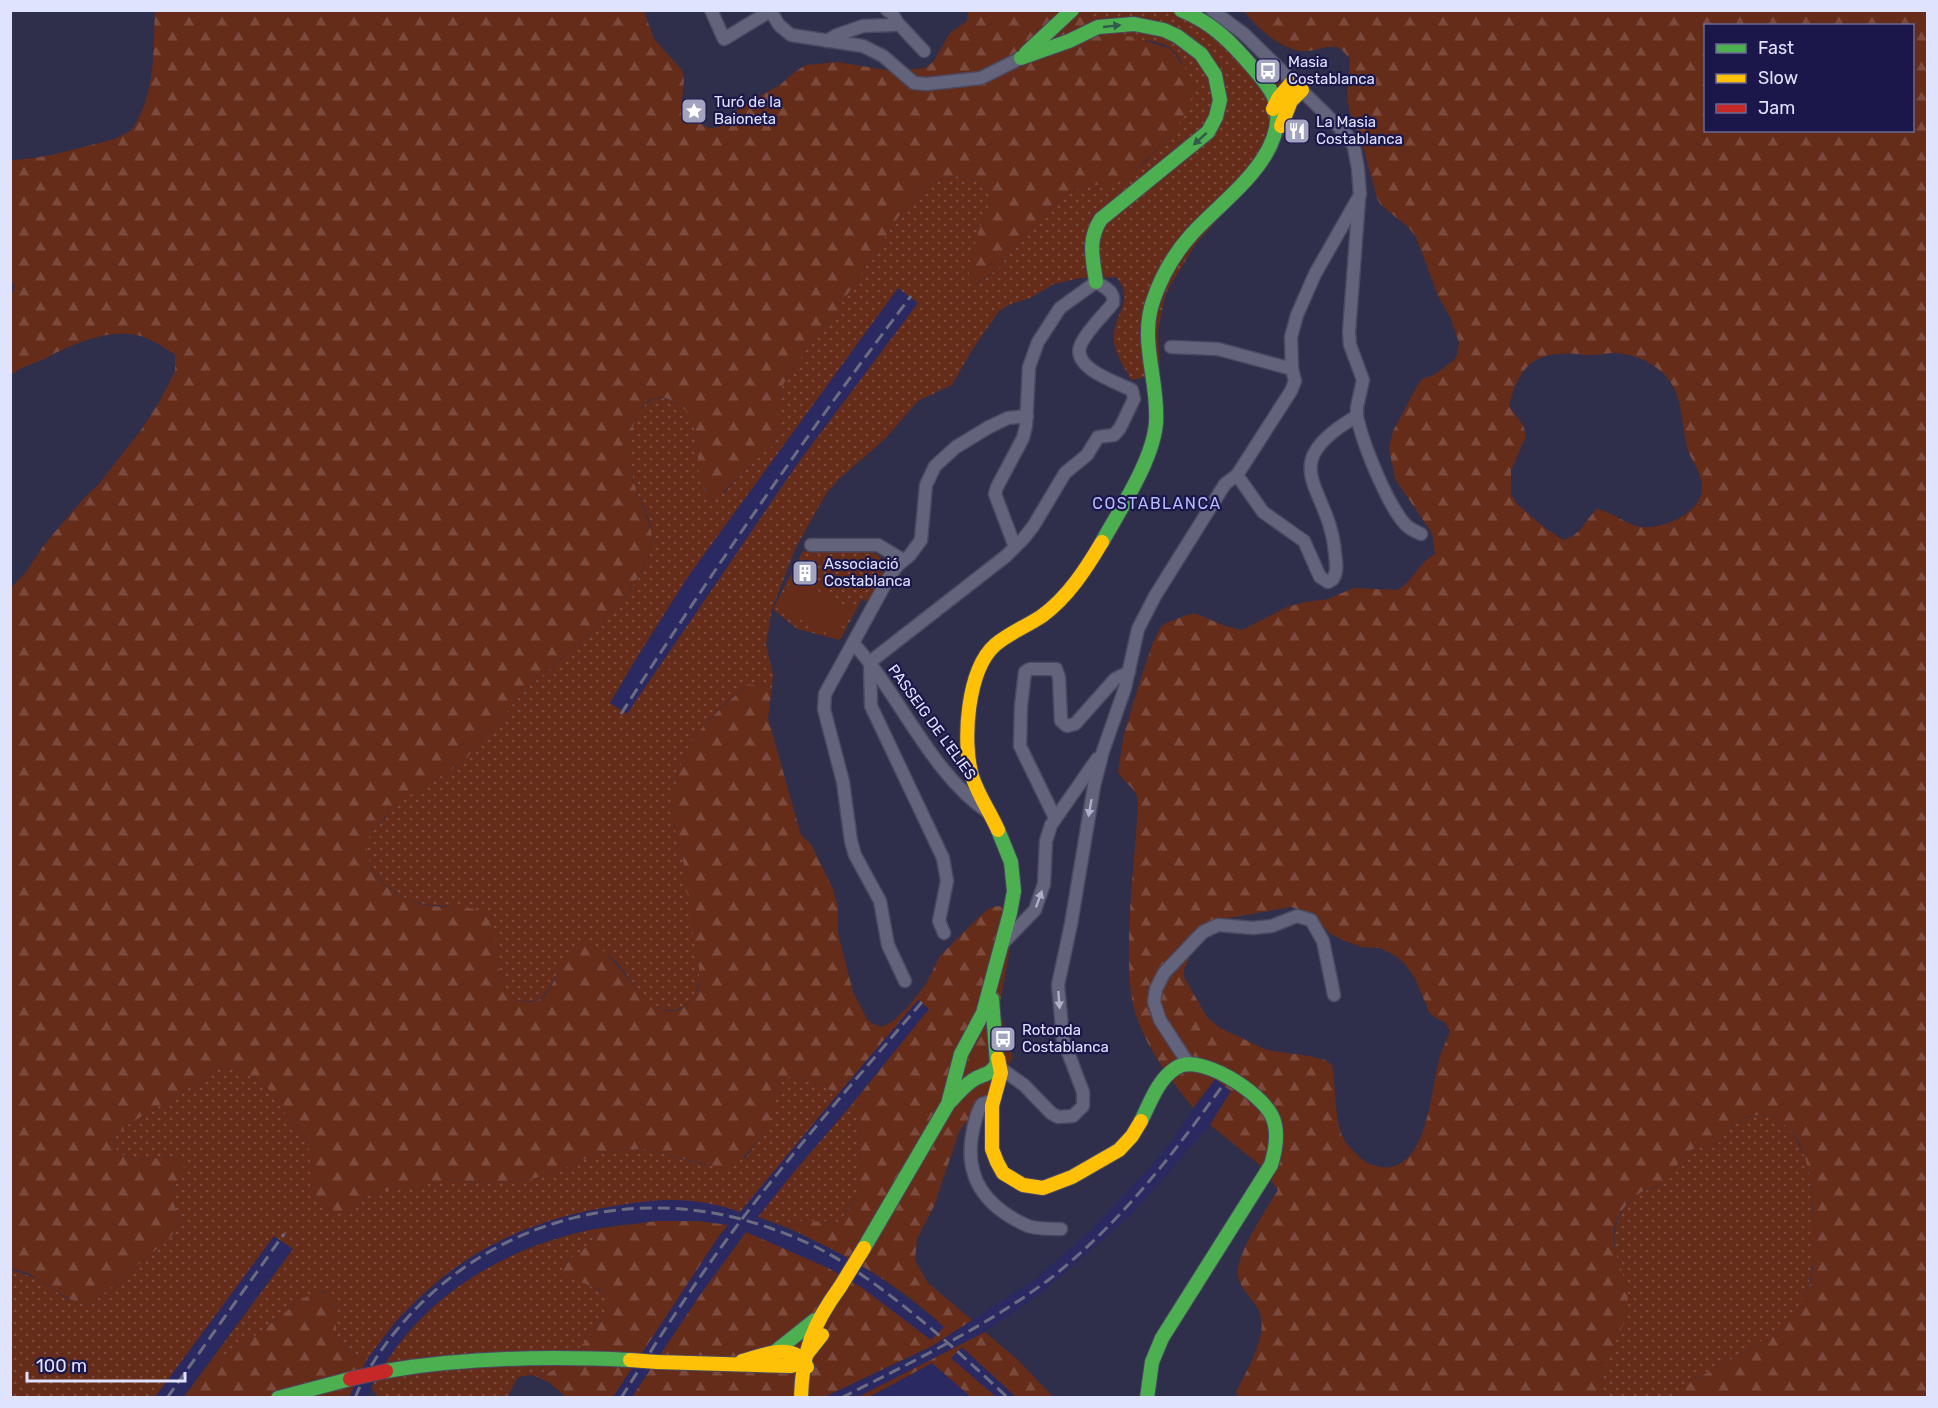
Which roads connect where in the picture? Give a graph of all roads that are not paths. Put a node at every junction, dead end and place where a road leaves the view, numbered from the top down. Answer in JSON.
{"nodes":[{"id":1,"x":711,"y":10,"type":"edge"},
{"id":2,"x":887,"y":10,"type":"edge"},
{"id":3,"x":1051,"y":10,"type":"edge"},
{"id":4,"x":1212,"y":10,"type":"edge"},
{"id":5,"x":770,"y":11,"type":"edge"},
{"id":6,"x":1068,"y":11,"type":"edge"},
{"id":7,"x":1185,"y":12,"type":"edge"},
{"id":8,"x":897,"y":22,"type":"junction"},
{"id":9,"x":1049,"y":31,"type":"junction"},
{"id":10,"x":826,"y":42,"type":"junction"},
{"id":11,"x":1057,"y":44,"type":"junction"},
{"id":12,"x":924,"y":51,"type":"dead end"},
{"id":13,"x":1021,"y":58,"type":"junction"},
{"id":14,"x":1247,"y":76,"type":"junction"},
{"id":15,"x":1298,"y":86,"type":"junction"},
{"id":16,"x":1276,"y":101,"type":"junction"},
{"id":17,"x":1291,"y":101,"type":"junction"},
{"id":18,"x":1266,"y":127,"type":"junction"},
{"id":19,"x":1272,"y":140,"type":"junction"},
{"id":20,"x":1360,"y":195,"type":"junction"},
{"id":21,"x":1217,"y":207,"type":"junction"},
{"id":22,"x":1096,"y":282,"type":"junction"},
{"id":23,"x":1171,"y":346,"type":"dead end"},
{"id":24,"x":1292,"y":369,"type":"junction"},
{"id":25,"x":1027,"y":416,"type":"junction"},
{"id":26,"x":1357,"y":416,"type":"junction"},
{"id":27,"x":1237,"y":475,"type":"junction"},
{"id":28,"x":1421,"y":534,"type":"dead end"},
{"id":29,"x":811,"y":545,"type":"dead end"},
{"id":30,"x":1015,"y":547,"type":"junction"},
{"id":31,"x":903,"y":560,"type":"junction"},
{"id":32,"x":853,"y":643,"type":"junction"},
{"id":33,"x":870,"y":662,"type":"junction"},
{"id":34,"x":1129,"y":672,"type":"junction"},
{"id":35,"x":1103,"y":751,"type":"junction"},
{"id":36,"x":991,"y":814,"type":"junction"},
{"id":37,"x":1055,"y":818,"type":"junction"},
{"id":38,"x":944,"y":933,"type":"dead end"},
{"id":39,"x":1002,"y":943,"type":"junction"},
{"id":40,"x":906,"y":981,"type":"dead end"},
{"id":41,"x":991,"y":986,"type":"junction"},
{"id":42,"x":1334,"y":995,"type":"dead end"},
{"id":43,"x":968,"y":1044,"type":"junction"},
{"id":44,"x":998,"y":1058,"type":"junction"},
{"id":45,"x":960,"y":1062,"type":"junction"},
{"id":46,"x":1188,"y":1063,"type":"junction"},
{"id":47,"x":978,"y":1078,"type":"junction"},
{"id":48,"x":994,"y":1097,"type":"junction"},
{"id":49,"x":948,"y":1104,"type":"junction"},
{"id":50,"x":1061,"y":1229,"type":"dead end"},
{"id":51,"x":840,"y":1287,"type":"junction"},
{"id":52,"x":818,"y":1317,"type":"junction"},
{"id":53,"x":822,"y":1335,"type":"junction"},
{"id":54,"x":776,"y":1351,"type":"junction"},
{"id":55,"x":804,"y":1359,"type":"junction"},
{"id":56,"x":735,"y":1364,"type":"junction"},
{"id":57,"x":777,"y":1367,"type":"junction"},
{"id":58,"x":803,"y":1394,"type":"edge"},
{"id":59,"x":278,"y":1398,"type":"edge"},
{"id":60,"x":812,"y":1398,"type":"edge"},
{"id":61,"x":1147,"y":1398,"type":"edge"}],
"edges":[{"from":1,"to":5,"type":"street"},
{"from":2,"to":8,"type":"street"},
{"from":3,"to":9,"type":"main road"},
{"from":4,"to":15,"type":"street"},
{"from":5,"to":10,"type":"street"},
{"from":6,"to":9,"type":"main road"},
{"from":7,"to":14,"type":"main road"},
{"from":7,"to":16,"type":"main road"},
{"from":8,"to":10,"type":"street"},
{"from":8,"to":12,"type":"street"},
{"from":9,"to":11,"type":"main road"},
{"from":9,"to":13,"type":"main road"},
{"from":10,"to":13,"type":"street"},
{"from":11,"to":13,"type":"main road"},
{"from":11,"to":22,"type":"main road","one_way":true},
{"from":14,"to":16,"type":"main road"},
{"from":14,"to":18,"type":"main road"},
{"from":15,"to":16,"type":"main road"},
{"from":15,"to":17,"type":"main road"},
{"from":15,"to":20,"type":"street"},
{"from":16,"to":17,"type":"main road"},
{"from":16,"to":18,"type":"main road"},
{"from":16,"to":19,"type":"main road"},
{"from":17,"to":19,"type":"main road"},
{"from":18,"to":21,"type":"main road"},
{"from":19,"to":21,"type":"main road"},
{"from":20,"to":24,"type":"street"},
{"from":20,"to":26,"type":"street"},
{"from":21,"to":36,"type":"main road"},
{"from":22,"to":25,"type":"street"},
{"from":22,"to":30,"type":"street"},
{"from":23,"to":24,"type":"street"},
{"from":24,"to":27,"type":"street"},
{"from":25,"to":30,"type":"street"},
{"from":25,"to":31,"type":"street"},
{"from":26,"to":27,"type":"street"},
{"from":26,"to":28,"type":"street"},
{"from":27,"to":34,"type":"street"},
{"from":29,"to":31,"type":"street"},
{"from":30,"to":33,"type":"street"},
{"from":31,"to":32,"type":"street"},
{"from":32,"to":33,"type":"street","name":"PASSEIG DE L'ELIES"},
{"from":32,"to":40,"type":"street"},
{"from":33,"to":36,"type":"street","name":"PASSEIG DE L'ELIES"},
{"from":33,"to":38,"type":"street"},
{"from":34,"to":35,"type":"street"},
{"from":34,"to":37,"type":"street"},
{"from":35,"to":37,"type":"street"},
{"from":35,"to":44,"type":"street","one_way":true},
{"from":36,"to":39,"type":"main road"},
{"from":39,"to":37,"type":"street","one_way":true},
{"from":39,"to":41,"type":"main road"},
{"from":41,"to":43,"type":"main road"},
{"from":41,"to":44,"type":"main road"},
{"from":42,"to":46,"type":"street"},
{"from":43,"to":44,"type":"main road"},
{"from":43,"to":45,"type":"main road"},
{"from":44,"to":47,"type":"main road"},
{"from":44,"to":48,"type":"main road"},
{"from":45,"to":47,"type":"main road"},
{"from":45,"to":49,"type":"main road"},
{"from":46,"to":48,"type":"main road"},
{"from":46,"to":61,"type":"main road"},
{"from":47,"to":48,"type":"main road"},
{"from":47,"to":49,"type":"main road"},
{"from":48,"to":50,"type":"street"},
{"from":49,"to":51,"type":"main road","bridge":true},
{"from":51,"to":52,"type":"main road"},
{"from":51,"to":53,"type":"main road"},
{"from":52,"to":54,"type":"main road"},
{"from":52,"to":55,"type":"main road"},
{"from":53,"to":55,"type":"main road"},
{"from":53,"to":60,"type":"main road"},
{"from":54,"to":55,"type":"main road"},
{"from":54,"to":56,"type":"main road"},
{"from":55,"to":57,"type":"main road"},
{"from":55,"to":58,"type":"main road"},
{"from":56,"to":57,"type":"main road"},
{"from":56,"to":59,"type":"main road","bridge":true},
{"from":57,"to":58,"type":"main road"}]}
